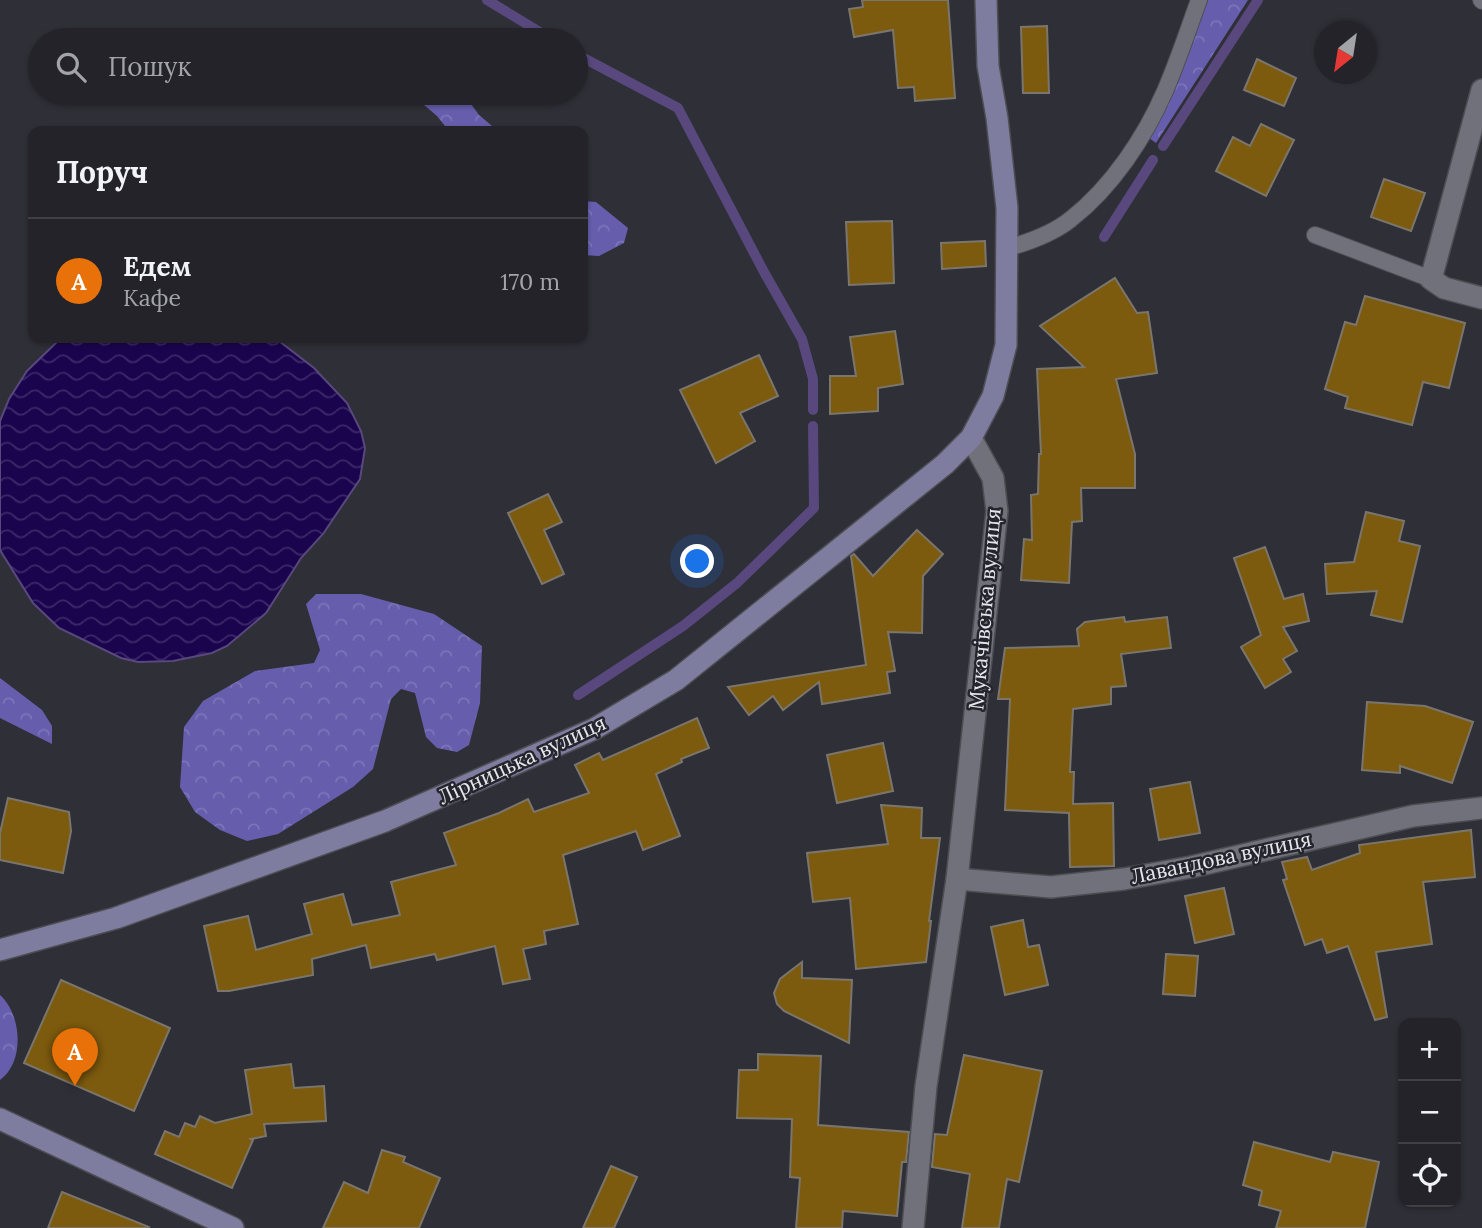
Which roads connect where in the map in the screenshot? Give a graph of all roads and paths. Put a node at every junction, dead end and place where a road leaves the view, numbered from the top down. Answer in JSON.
{"nodes":[{"id":1,"x":986,"y":0,"type":"edge"},
{"id":2,"x":1199,"y":0,"type":"edge"},
{"id":3,"x":1482,"y":90,"type":"edge"},
{"id":4,"x":1315,"y":235,"type":"dead end"},
{"id":5,"x":1008,"y":248,"type":"junction"},
{"id":6,"x":1431,"y":279,"type":"junction"},
{"id":7,"x":1482,"y":298,"type":"edge"},
{"id":8,"x":971,"y":438,"type":"junction"},
{"id":9,"x":1482,"y":808,"type":"edge"},
{"id":10,"x":957,"y":879,"type":"junction"},
{"id":11,"x":0,"y":950,"type":"edge"},
{"id":12,"x":0,"y":1119,"type":"edge"},
{"id":13,"x":233,"y":1228,"type":"edge"},
{"id":14,"x":913,"y":1228,"type":"edge"}],
"edges":[{"from":1,"to":5,"type":"street"},
{"from":2,"to":5,"type":"lane"},
{"from":3,"to":6,"type":"street"},
{"from":4,"to":6,"type":"lane"},
{"from":5,"to":8,"type":"street"},
{"from":6,"to":7,"type":"street"},
{"from":8,"to":10,"type":"street","name":"Мукачівська вулиця"},
{"from":8,"to":11,"type":"street","name":"Лірницька вулиця"},
{"from":9,"to":10,"type":"street","name":"Лавандова вулиця"},
{"from":10,"to":14,"type":"street","name":"Мукачівська вулиця"},
{"from":12,"to":13,"type":"street"}]}
